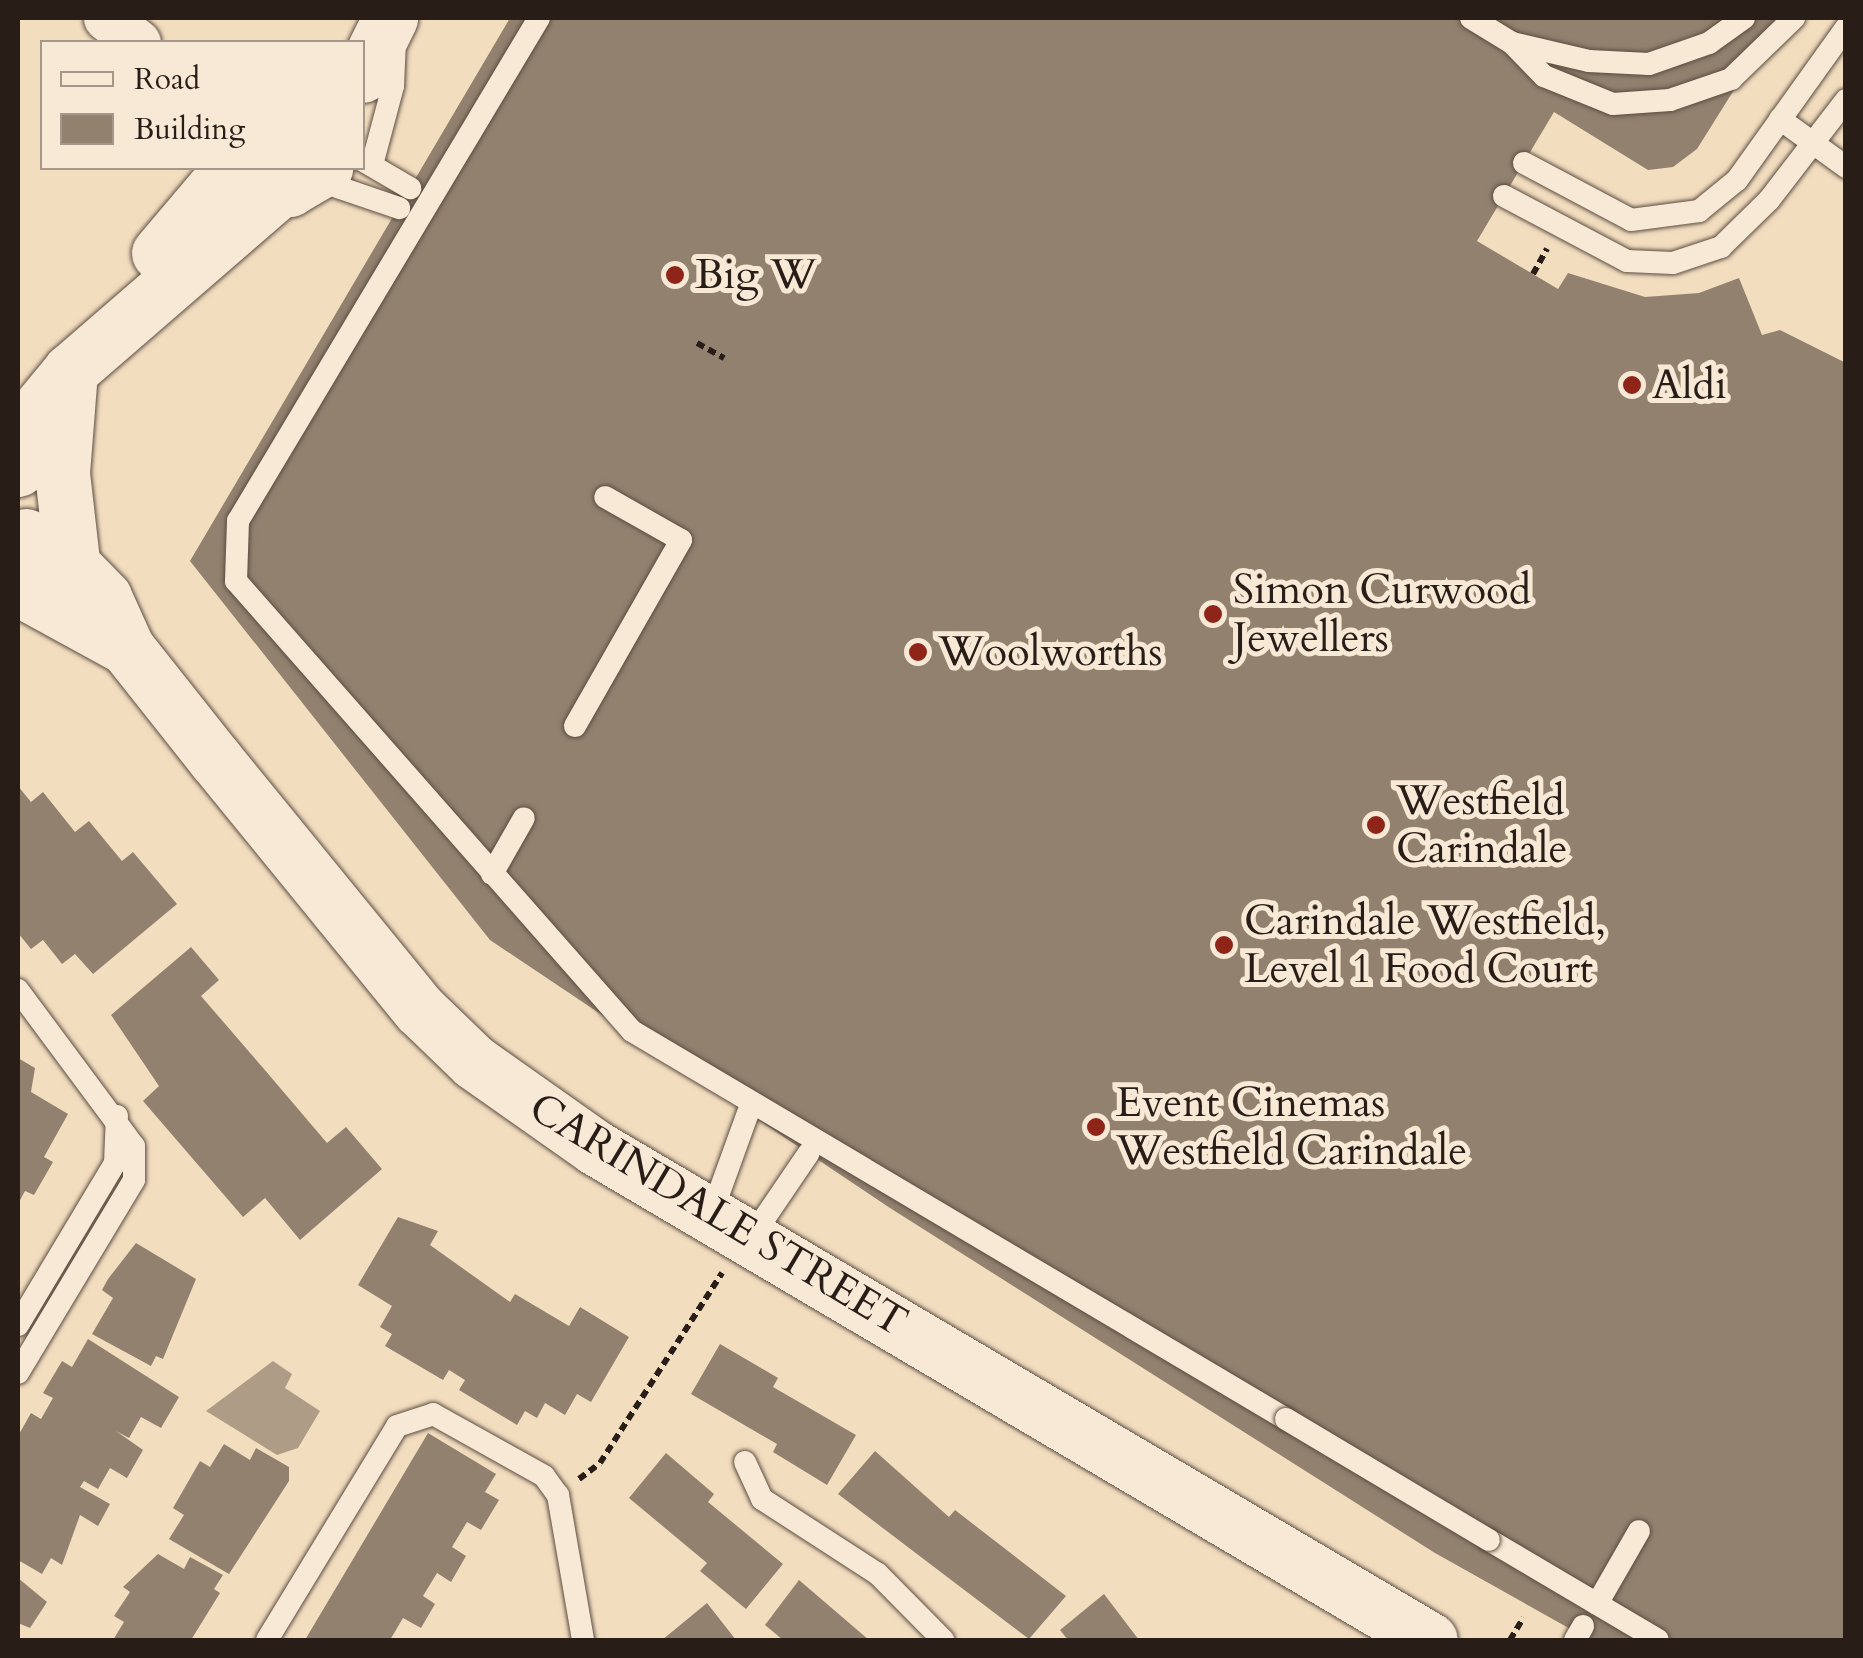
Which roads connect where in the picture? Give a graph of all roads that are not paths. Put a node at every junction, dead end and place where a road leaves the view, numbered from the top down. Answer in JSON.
{"nodes":[{"id":1,"x":106,"y":18,"type":"edge"},
{"id":2,"x":352,"y":18,"type":"edge"},
{"id":3,"x":391,"y":18,"type":"edge"},
{"id":4,"x":539,"y":18,"type":"edge"},
{"id":5,"x":1472,"y":18,"type":"edge"},
{"id":6,"x":1744,"y":18,"type":"edge"},
{"id":7,"x":1794,"y":18,"type":"edge"},
{"id":8,"x":1846,"y":28,"type":"edge"},
{"id":9,"x":135,"y":40,"type":"edge"},
{"id":10,"x":337,"y":40,"type":"edge"},
{"id":11,"x":1512,"y":43,"type":"junction"},
{"id":12,"x":365,"y":69,"type":"edge"},
{"id":13,"x":1814,"y":73,"type":"junction"},
{"id":14,"x":1846,"y":100,"type":"edge"},
{"id":15,"x":365,"y":105,"type":"edge"},
{"id":16,"x":1780,"y":119,"type":"junction"},
{"id":17,"x":1811,"y":143,"type":"junction"},
{"id":18,"x":1524,"y":163,"type":"dead end"},
{"id":19,"x":1846,"y":167,"type":"edge"},
{"id":20,"x":230,"y":170,"type":"edge"},
{"id":21,"x":317,"y":171,"type":"edge"},
{"id":22,"x":1504,"y":196,"type":"dead end"},
{"id":23,"x":70,"y":371,"type":"junction"},
{"id":24,"x":18,"y":392,"type":"edge"},
{"id":25,"x":18,"y":470,"type":"edge"},
{"id":26,"x":605,"y":497,"type":"dead end"},
{"id":27,"x":33,"y":543,"type":"edge"},
{"id":28,"x":18,"y":588,"type":"edge"},
{"id":29,"x":79,"y":617,"type":"junction"},
{"id":30,"x":18,"y":632,"type":"edge"},
{"id":31,"x":127,"y":648,"type":"junction"},
{"id":32,"x":576,"y":726,"type":"dead end"},
{"id":33,"x":524,"y":818,"type":"dead end"},
{"id":34,"x":492,"y":874,"type":"junction"},
{"id":35,"x":18,"y":990,"type":"edge"},
{"id":36,"x":748,"y":1113,"type":"dead end"},
{"id":37,"x":117,"y":1115,"type":"junction"},
{"id":38,"x":808,"y":1154,"type":"dead end"},
{"id":39,"x":731,"y":1227,"type":"junction"},
{"id":40,"x":18,"y":1326,"type":"edge"},
{"id":41,"x":18,"y":1373,"type":"edge"},
{"id":42,"x":745,"y":1462,"type":"dead end"},
{"id":43,"x":1639,"y":1530,"type":"dead end"},
{"id":44,"x":1596,"y":1604,"type":"junction"},
{"id":45,"x":267,"y":1640,"type":"edge"},
{"id":46,"x":583,"y":1640,"type":"edge"},
{"id":47,"x":943,"y":1640,"type":"edge"},
{"id":48,"x":1430,"y":1640,"type":"edge"},
{"id":49,"x":1658,"y":1640,"type":"edge"}],
"edges":[{"from":1,"to":9,"type":"street"},
{"from":2,"to":10,"type":"street"},
{"from":3,"to":12,"type":"street"},
{"from":3,"to":15,"type":"lane"},
{"from":4,"to":34,"type":"lane"},
{"from":5,"to":11,"type":"lane"},
{"from":6,"to":11,"type":"lane"},
{"from":7,"to":11,"type":"lane"},
{"from":8,"to":13,"type":"lane"},
{"from":13,"to":14,"type":"lane"},
{"from":13,"to":16,"type":"lane"},
{"from":14,"to":17,"type":"lane"},
{"from":16,"to":17,"type":"lane"},
{"from":16,"to":18,"type":"lane"},
{"from":17,"to":19,"type":"lane"},
{"from":17,"to":22,"type":"lane"},
{"from":20,"to":24,"type":"street"},
{"from":21,"to":21,"type":"lane"},
{"from":21,"to":23,"type":"street"},
{"from":23,"to":25,"type":"street"},
{"from":23,"to":27,"type":"street"},
{"from":26,"to":32,"type":"lane"},
{"from":27,"to":31,"type":"street","name":"CARINDALE STREET"},
{"from":28,"to":29,"type":"street","name":"CARINDALE STREET"},
{"from":29,"to":30,"type":"street"},
{"from":29,"to":31,"type":"street","name":"CARINDALE STREET"},
{"from":31,"to":39,"type":"street","name":"CARINDALE STREET"},
{"from":33,"to":34,"type":"lane"},
{"from":34,"to":44,"type":"lane","bridge":true},
{"from":35,"to":37,"type":"lane"},
{"from":36,"to":39,"type":"lane"},
{"from":37,"to":40,"type":"lane"},
{"from":37,"to":41,"type":"lane"},
{"from":38,"to":39,"type":"lane"},
{"from":39,"to":48,"type":"street","name":"CARINDALE STREET"},
{"from":42,"to":47,"type":"lane"},
{"from":43,"to":44,"type":"lane"},
{"from":44,"to":49,"type":"lane"},
{"from":45,"to":46,"type":"lane"}]}
